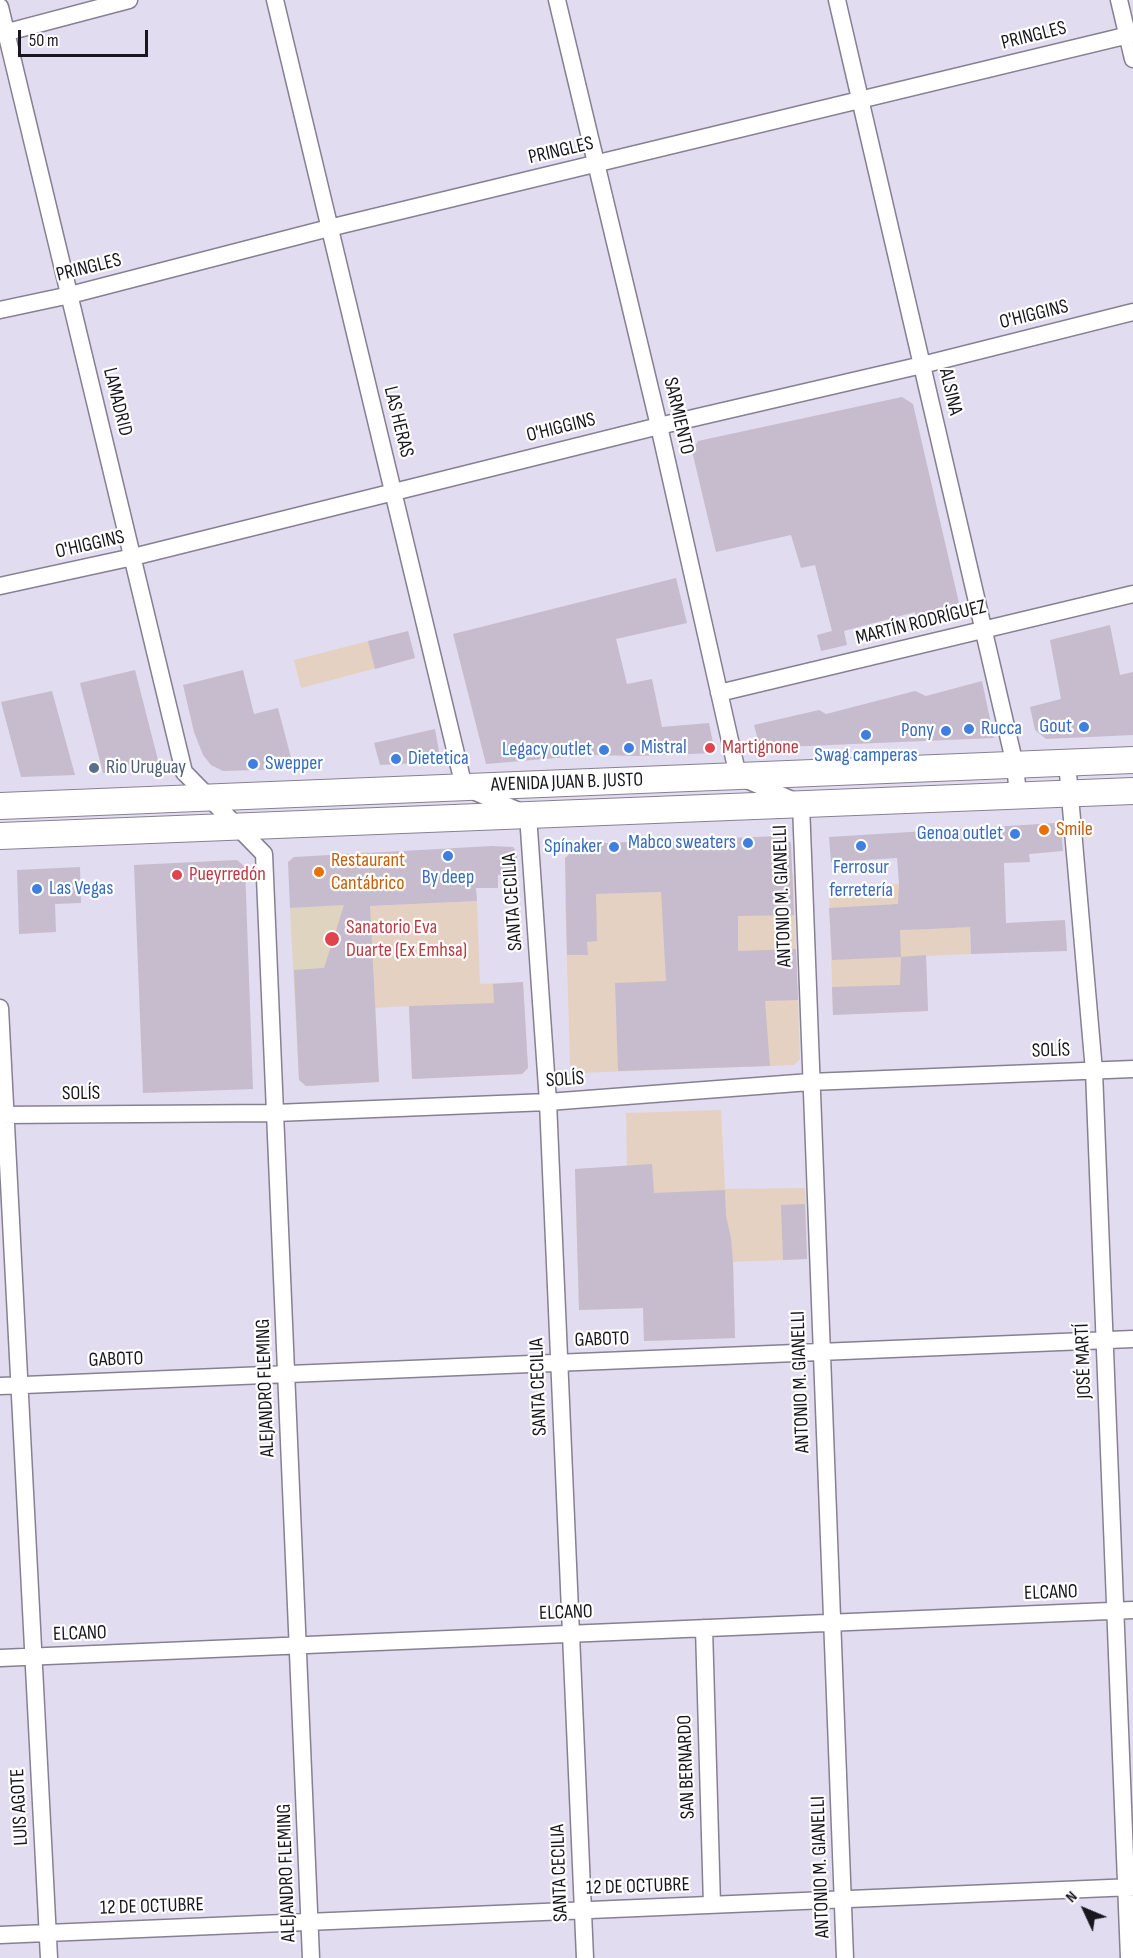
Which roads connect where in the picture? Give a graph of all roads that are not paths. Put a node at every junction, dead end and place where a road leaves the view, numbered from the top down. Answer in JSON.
{"nodes":[{"id":1,"x":129,"y":0,"type":"edge"},
{"id":2,"x":275,"y":0,"type":"edge"},
{"id":3,"x":557,"y":0,"type":"edge"},
{"id":4,"x":837,"y":0,"type":"edge"},
{"id":5,"x":1119,"y":0,"type":"edge"},
{"id":6,"x":0,"y":7,"type":"edge"},
{"id":7,"x":3,"y":34,"type":"edge"},
{"id":8,"x":1130,"y":35,"type":"edge"},
{"id":9,"x":1133,"y":59,"type":"edge"},
{"id":10,"x":861,"y":99,"type":"junction"},
{"id":11,"x":596,"y":164,"type":"junction"},
{"id":12,"x":329,"y":228,"type":"junction"},
{"id":13,"x":70,"y":295,"type":"junction"},
{"id":14,"x":0,"y":310,"type":"edge"},
{"id":15,"x":1133,"y":312,"type":"edge"},
{"id":16,"x":922,"y":365,"type":"junction"},
{"id":17,"x":658,"y":426,"type":"junction"},
{"id":18,"x":393,"y":492,"type":"junction"},
{"id":19,"x":133,"y":557,"type":"junction"},
{"id":20,"x":0,"y":586,"type":"edge"},
{"id":21,"x":1133,"y":594,"type":"edge"},
{"id":22,"x":983,"y":629,"type":"junction"},
{"id":23,"x":719,"y":693,"type":"junction"},
{"id":24,"x":1133,"y":760,"type":"edge"},
{"id":25,"x":1067,"y":762,"type":"junction"},
{"id":26,"x":1015,"y":765,"type":"junction"},
{"id":27,"x":738,"y":776,"type":"junction"},
{"id":28,"x":464,"y":787,"type":"junction"},
{"id":29,"x":1133,"y":790,"type":"edge"},
{"id":30,"x":1070,"y":793,"type":"junction"},
{"id":31,"x":1018,"y":795,"type":"junction"},
{"id":32,"x":209,"y":798,"type":"junction"},
{"id":33,"x":801,"y":804,"type":"junction"},
{"id":34,"x":0,"y":806,"type":"edge"},
{"id":35,"x":528,"y":815,"type":"junction"},
{"id":36,"x":237,"y":827,"type":"junction"},
{"id":37,"x":0,"y":836,"type":"edge"},
{"id":38,"x":0,"y":1008,"type":"edge"},
{"id":39,"x":1133,"y":1069,"type":"edge"},
{"id":40,"x":1094,"y":1071,"type":"junction"},
{"id":41,"x":810,"y":1082,"type":"junction"},
{"id":42,"x":548,"y":1102,"type":"junction"},
{"id":43,"x":275,"y":1113,"type":"junction"},
{"id":44,"x":2,"y":1115,"type":"edge"},
{"id":45,"x":1133,"y":1339,"type":"edge"},
{"id":46,"x":1105,"y":1340,"type":"junction"},
{"id":47,"x":821,"y":1352,"type":"junction"},
{"id":48,"x":559,"y":1363,"type":"junction"},
{"id":49,"x":286,"y":1374,"type":"junction"},
{"id":50,"x":19,"y":1385,"type":"junction"},
{"id":51,"x":0,"y":1386,"type":"edge"},
{"id":52,"x":1133,"y":1610,"type":"edge"},
{"id":53,"x":1115,"y":1611,"type":"junction"},
{"id":54,"x":832,"y":1623,"type":"junction"},
{"id":55,"x":704,"y":1628,"type":"junction"},
{"id":56,"x":571,"y":1634,"type":"junction"},
{"id":57,"x":298,"y":1646,"type":"junction"},
{"id":58,"x":33,"y":1657,"type":"junction"},
{"id":59,"x":0,"y":1658,"type":"edge"},
{"id":60,"x":1130,"y":1887,"type":"edge"},
{"id":61,"x":843,"y":1900,"type":"junction"},
{"id":62,"x":712,"y":1905,"type":"junction"},
{"id":63,"x":583,"y":1910,"type":"junction"},
{"id":64,"x":310,"y":1922,"type":"junction"},
{"id":65,"x":47,"y":1933,"type":"junction"},
{"id":66,"x":0,"y":1935,"type":"edge"},
{"id":67,"x":49,"y":1958,"type":"edge"},
{"id":68,"x":311,"y":1958,"type":"edge"},
{"id":69,"x":585,"y":1958,"type":"edge"},
{"id":70,"x":845,"y":1958,"type":"edge"},
{"id":71,"x":1129,"y":1958,"type":"edge"}],
"edges":[{"from":1,"to":7,"type":"street"},
{"from":2,"to":12,"type":"street","name":"LAS HERAS"},
{"from":3,"to":11,"type":"street","name":"SARMIENTO"},
{"from":4,"to":10,"type":"street","name":"ALSINA"},
{"from":5,"to":8,"type":"street"},
{"from":6,"to":7,"type":"street","name":"LAMADRID"},
{"from":7,"to":13,"type":"street","name":"LAMADRID"},
{"from":8,"to":9,"type":"street"},
{"from":8,"to":10,"type":"street","name":"PRINGLES"},
{"from":10,"to":11,"type":"street","name":"PRINGLES"},
{"from":10,"to":16,"type":"street","name":"ALSINA"},
{"from":11,"to":12,"type":"street","name":"PRINGLES"},
{"from":11,"to":17,"type":"street","name":"SARMIENTO"},
{"from":12,"to":13,"type":"street","name":"PRINGLES"},
{"from":12,"to":18,"type":"street","name":"LAS HERAS"},
{"from":13,"to":14,"type":"street","name":"PRINGLES"},
{"from":13,"to":19,"type":"street","name":"LAMADRID"},
{"from":15,"to":16,"type":"street","name":"O'HIGGINS"},
{"from":16,"to":17,"type":"street","name":"O'HIGGINS"},
{"from":16,"to":22,"type":"street","name":"ALSINA"},
{"from":17,"to":18,"type":"street","name":"O'HIGGINS"},
{"from":17,"to":23,"type":"street","name":"SARMIENTO"},
{"from":18,"to":19,"type":"street","name":"O'HIGGINS"},
{"from":18,"to":28,"type":"street","name":"LAS HERAS"},
{"from":19,"to":20,"type":"street","name":"O'HIGGINS"},
{"from":19,"to":32,"type":"street","name":"LAMADRID"},
{"from":21,"to":22,"type":"street","name":"MARTÍN RODRÍGUEZ"},
{"from":22,"to":23,"type":"street","name":"MARTÍN RODRÍGUEZ"},
{"from":22,"to":26,"type":"street","name":"ALSINA"},
{"from":23,"to":27,"type":"street","name":"SARMIENTO"},
{"from":24,"to":25,"type":"main road","name":"AVENIDA JUAN B. JUSTO"},
{"from":25,"to":26,"type":"main road","name":"AVENIDA JUAN B. JUSTO"},
{"from":25,"to":30,"type":"street","name":"JOSÉ MARTÍ"},
{"from":26,"to":27,"type":"main road","name":"AVENIDA JUAN B. JUSTO"},
{"from":26,"to":31,"type":"street","name":"ALSINA"},
{"from":27,"to":28,"type":"main road","name":"AVENIDA JUAN B. JUSTO"},
{"from":27,"to":33,"type":"street"},
{"from":28,"to":32,"type":"main road","name":"AVENIDA JUAN B. JUSTO"},
{"from":28,"to":35,"type":"street"},
{"from":29,"to":30,"type":"main road","name":"AVENIDA JUAN B. JUSTO"},
{"from":30,"to":31,"type":"main road","name":"AVENIDA JUAN B. JUSTO"},
{"from":30,"to":40,"type":"street","name":"JOSÉ MARTÍ"},
{"from":31,"to":33,"type":"main road","name":"AVENIDA JUAN B. JUSTO"},
{"from":32,"to":34,"type":"main road","name":"AVENIDA JUAN B. JUSTO"},
{"from":32,"to":36,"type":"street","name":"LAMADRID"},
{"from":33,"to":35,"type":"main road","name":"AVENIDA JUAN B. JUSTO"},
{"from":33,"to":41,"type":"street","name":"ANTONIO M. GIANELLI"},
{"from":35,"to":36,"type":"main road","name":"AVENIDA JUAN B. JUSTO"},
{"from":35,"to":42,"type":"street","name":"SANTA CECILIA"},
{"from":36,"to":37,"type":"main road","name":"AVENIDA JUAN B. JUSTO"},
{"from":36,"to":43,"type":"street","name":"ALEJANDRO FLEMING"},
{"from":38,"to":44,"type":"street","name":"LUIS AGOTE"},
{"from":39,"to":40,"type":"street","name":"SOLÍS"},
{"from":40,"to":41,"type":"street","name":"SOLÍS"},
{"from":40,"to":46,"type":"street","name":"JOSÉ MARTÍ"},
{"from":41,"to":42,"type":"street","name":"SOLÍS"},
{"from":41,"to":47,"type":"street","name":"ANTONIO M. GIANELLI"},
{"from":42,"to":43,"type":"street","name":"SOLÍS"},
{"from":42,"to":48,"type":"street","name":"SANTA CECILIA"},
{"from":43,"to":44,"type":"street","name":"SOLÍS"},
{"from":43,"to":49,"type":"street","name":"ALEJANDRO FLEMING"},
{"from":44,"to":50,"type":"street","name":"LUIS AGOTE"},
{"from":45,"to":46,"type":"street","name":"GABOTO"},
{"from":46,"to":47,"type":"street","name":"GABOTO"},
{"from":46,"to":53,"type":"street","name":"JOSÉ MARTÍ"},
{"from":47,"to":48,"type":"street","name":"GABOTO"},
{"from":47,"to":54,"type":"street","name":"ANTONIO M. GIANELLI"},
{"from":48,"to":49,"type":"street","name":"GABOTO"},
{"from":48,"to":56,"type":"street","name":"SANTA CECILIA"},
{"from":49,"to":50,"type":"street","name":"GABOTO"},
{"from":49,"to":57,"type":"street","name":"ALEJANDRO FLEMING"},
{"from":50,"to":51,"type":"street","name":"GABOTO"},
{"from":50,"to":58,"type":"street","name":"LUIS AGOTE"},
{"from":52,"to":53,"type":"street","name":"ELCANO"},
{"from":53,"to":54,"type":"street","name":"ELCANO"},
{"from":53,"to":60,"type":"street","name":"JOSÉ MARTÍ"},
{"from":54,"to":55,"type":"street","name":"ELCANO"},
{"from":54,"to":61,"type":"street","name":"ANTONIO M. GIANELLI"},
{"from":55,"to":56,"type":"street","name":"ELCANO"},
{"from":55,"to":62,"type":"street","name":"SAN BERNARDO"},
{"from":56,"to":57,"type":"street","name":"ELCANO"},
{"from":56,"to":63,"type":"street","name":"SANTA CECILIA"},
{"from":57,"to":58,"type":"street","name":"ELCANO"},
{"from":57,"to":64,"type":"street","name":"ALEJANDRO FLEMING"},
{"from":58,"to":59,"type":"street","name":"ELCANO"},
{"from":58,"to":65,"type":"street","name":"LUIS AGOTE"},
{"from":60,"to":61,"type":"street","name":"12 DE OCTUBRE"},
{"from":60,"to":71,"type":"street","name":"JOSÉ MARTÍ"},
{"from":61,"to":62,"type":"street","name":"12 DE OCTUBRE"},
{"from":61,"to":70,"type":"street","name":"ANTONIO M. GIANELLI"},
{"from":62,"to":63,"type":"street","name":"12 DE OCTUBRE"},
{"from":63,"to":64,"type":"street","name":"12 DE OCTUBRE"},
{"from":63,"to":69,"type":"street","name":"SANTA CECILIA"},
{"from":64,"to":65,"type":"street","name":"12 DE OCTUBRE"},
{"from":64,"to":68,"type":"street","name":"ALEJANDRO FLEMING"},
{"from":65,"to":66,"type":"street","name":"12 DE OCTUBRE"},
{"from":65,"to":67,"type":"street","name":"LUIS AGOTE"}]}
